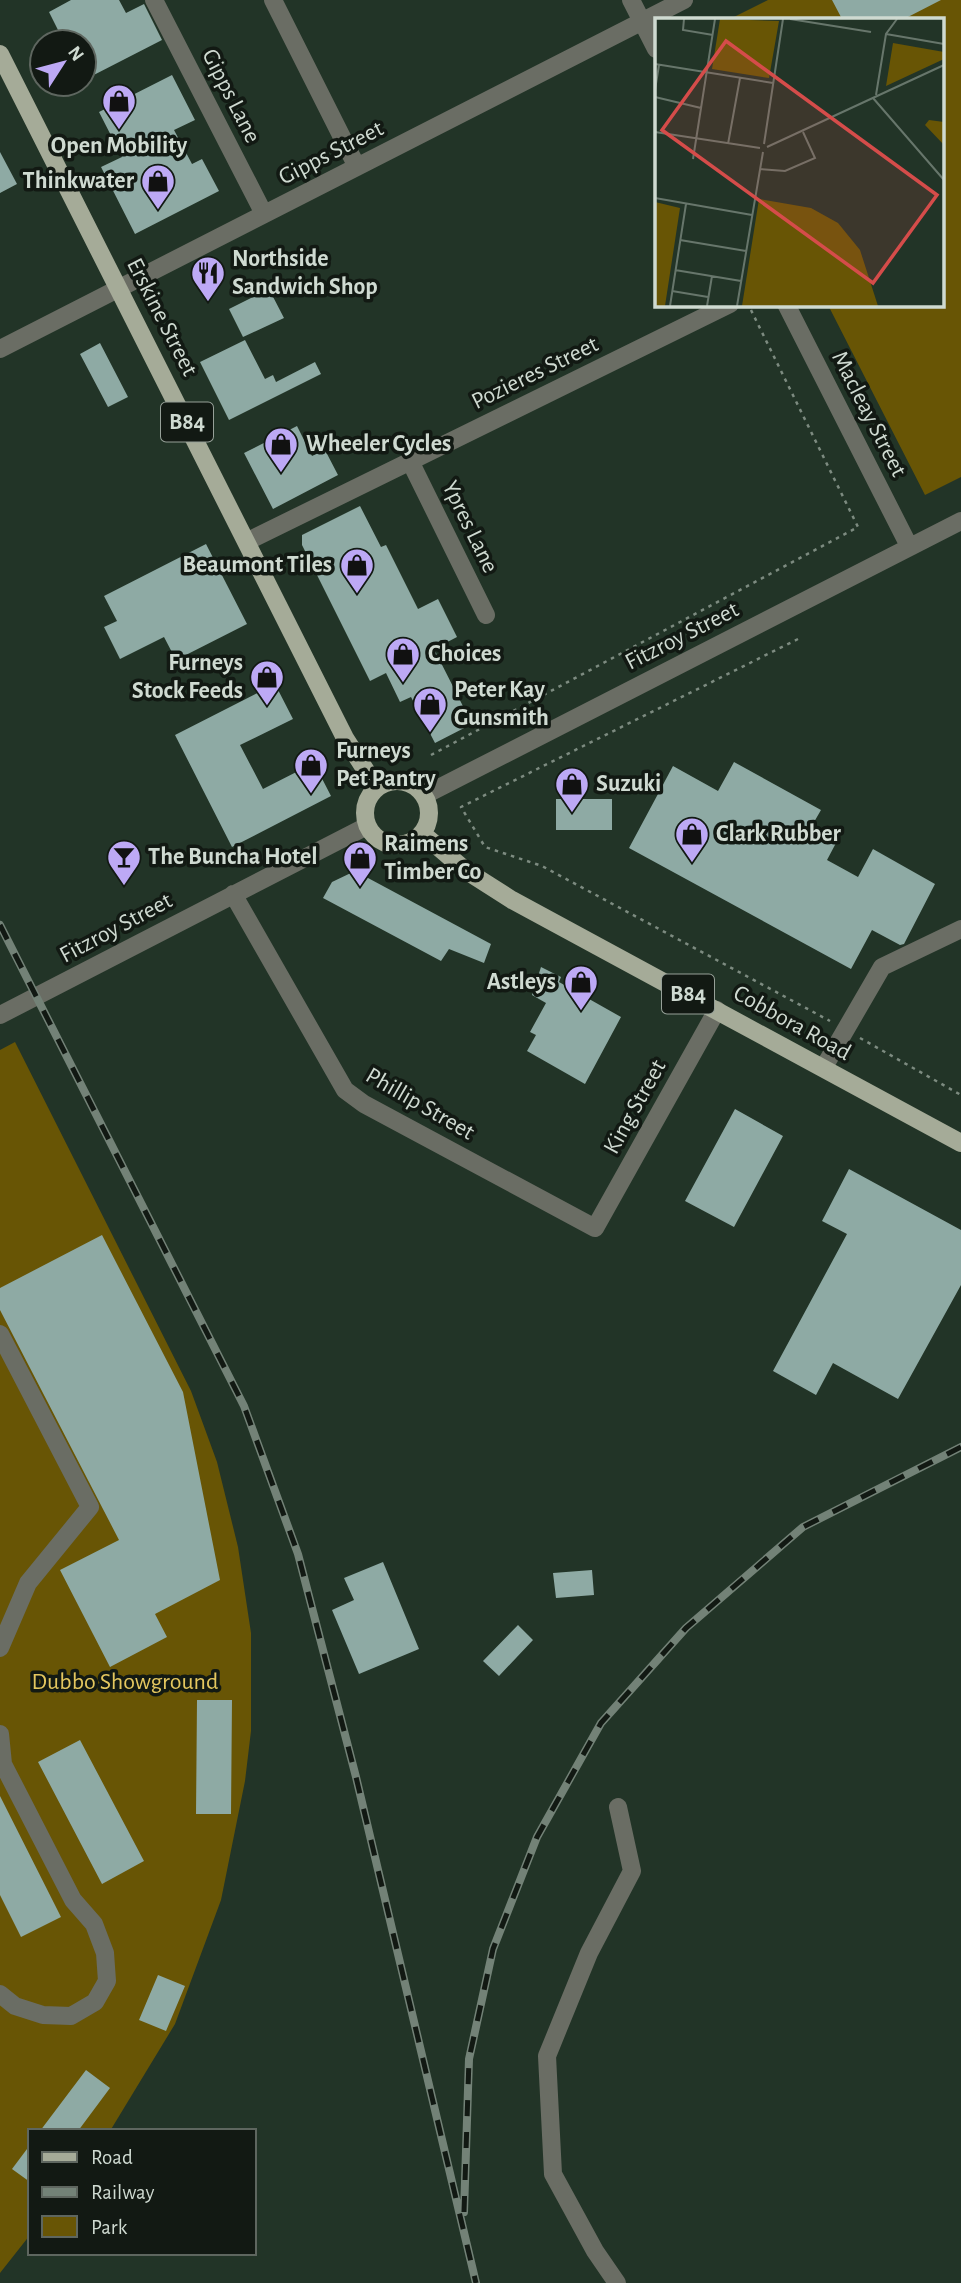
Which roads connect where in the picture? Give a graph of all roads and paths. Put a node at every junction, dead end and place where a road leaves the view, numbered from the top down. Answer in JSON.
{"nodes":[{"id":1,"x":154,"y":0,"type":"edge"},
{"id":2,"x":273,"y":0,"type":"edge"},
{"id":3,"x":631,"y":0,"type":"edge"},
{"id":4,"x":684,"y":0,"type":"edge"},
{"id":5,"x":642,"y":21,"type":"junction"},
{"id":6,"x":655,"y":47,"type":"edge"},
{"id":7,"x":0,"y":54,"type":"edge"},
{"id":8,"x":357,"y":167,"type":"junction"},
{"id":9,"x":264,"y":215,"type":"junction"},
{"id":10,"x":120,"y":288,"type":"junction"},
{"id":11,"x":726,"y":306,"type":"edge"},
{"id":12,"x":749,"y":306,"type":"edge"},
{"id":13,"x":787,"y":306,"type":"edge"},
{"id":14,"x":0,"y":349,"type":"edge"},
{"id":15,"x":410,"y":461,"type":"junction"},
{"id":16,"x":961,"y":520,"type":"edge"},
{"id":17,"x":248,"y":541,"type":"junction"},
{"id":18,"x":909,"y":546,"type":"junction"},
{"id":19,"x":486,"y":615,"type":"dead end"},
{"id":20,"x":798,"y":639,"type":"dead end"},
{"id":21,"x":430,"y":755,"type":"dead end"},
{"id":22,"x":377,"y":788,"type":"junction"},
{"id":23,"x":425,"y":795,"type":"junction"},
{"id":24,"x":368,"y":826,"type":"junction"},
{"id":25,"x":423,"y":834,"type":"junction"},
{"id":26,"x":233,"y":894,"type":"junction"},
{"id":27,"x":961,"y":929,"type":"edge"},
{"id":28,"x":717,"y":1010,"type":"junction"},
{"id":29,"x":0,"y":1015,"type":"edge"},
{"id":30,"x":846,"y":1030,"type":"junction"},
{"id":31,"x":824,"y":1067,"type":"junction"},
{"id":32,"x":961,"y":1095,"type":"edge"},
{"id":33,"x":961,"y":1143,"type":"edge"},
{"id":34,"x":595,"y":1228,"type":"joint"},
{"id":35,"x":0,"y":1334,"type":"edge"},
{"id":36,"x":0,"y":1648,"type":"edge"},
{"id":37,"x":0,"y":1734,"type":"edge"},
{"id":38,"x":1,"y":1765,"type":"edge"},
{"id":39,"x":618,"y":1807,"type":"dead end"},
{"id":40,"x":0,"y":1994,"type":"edge"},
{"id":41,"x":617,"y":2283,"type":"edge"}],
"edges":[{"from":1,"to":9,"type":"street","name":"Gipps Lane"},
{"from":2,"to":8,"type":"street"},
{"from":3,"to":5,"type":"street"},
{"from":4,"to":5,"type":"street","name":"Gipps Street"},
{"from":5,"to":6,"type":"street"},
{"from":5,"to":8,"type":"street","name":"Gipps Street"},
{"from":7,"to":10,"type":"main road","name":"Erskine Street","number":"B84"},
{"from":8,"to":9,"type":"street","name":"Gipps Street"},
{"from":9,"to":10,"type":"street","name":"Gipps Street"},
{"from":10,"to":14,"type":"street","name":"Gipps Street"},
{"from":10,"to":17,"type":"main road","name":"Erskine Street","number":"B84"},
{"from":11,"to":15,"type":"street","name":"Pozieres Street"},
{"from":12,"to":21,"type":"path"},
{"from":13,"to":18,"type":"street","name":"Macleay Street"},
{"from":15,"to":17,"type":"street","name":"Pozieres Street"},
{"from":15,"to":19,"type":"street","name":"Ypres Lane"},
{"from":16,"to":18,"type":"street","name":"Fitzroy Street"},
{"from":17,"to":22,"type":"main road","name":"Erskine Street","number":"B84"},
{"from":18,"to":23,"type":"street","name":"Fitzroy Street"},
{"from":20,"to":30,"type":"path"},
{"from":22,"to":23,"type":"main road"},
{"from":22,"to":24,"type":"main road"},
{"from":23,"to":25,"type":"main road"},
{"from":24,"to":25,"type":"main road"},
{"from":24,"to":26,"type":"street","name":"Fitzroy Street"},
{"from":25,"to":28,"type":"main road","name":"Cobbora Road","number":"B84"},
{"from":26,"to":29,"type":"street","name":"Fitzroy Street"},
{"from":26,"to":34,"type":"street","name":"Phillip Street"},
{"from":27,"to":30,"type":"street"},
{"from":28,"to":31,"type":"main road","name":"Cobbora Road","number":"B84"},
{"from":28,"to":34,"type":"street","name":"King Street"},
{"from":30,"to":31,"type":"street"},
{"from":30,"to":32,"type":"path"},
{"from":31,"to":33,"type":"main road","name":"Cobbora Road","number":"B84"},
{"from":35,"to":36,"type":"street"},
{"from":37,"to":38,"type":"street"},
{"from":38,"to":40,"type":"street"},
{"from":39,"to":41,"type":"street"}]}
